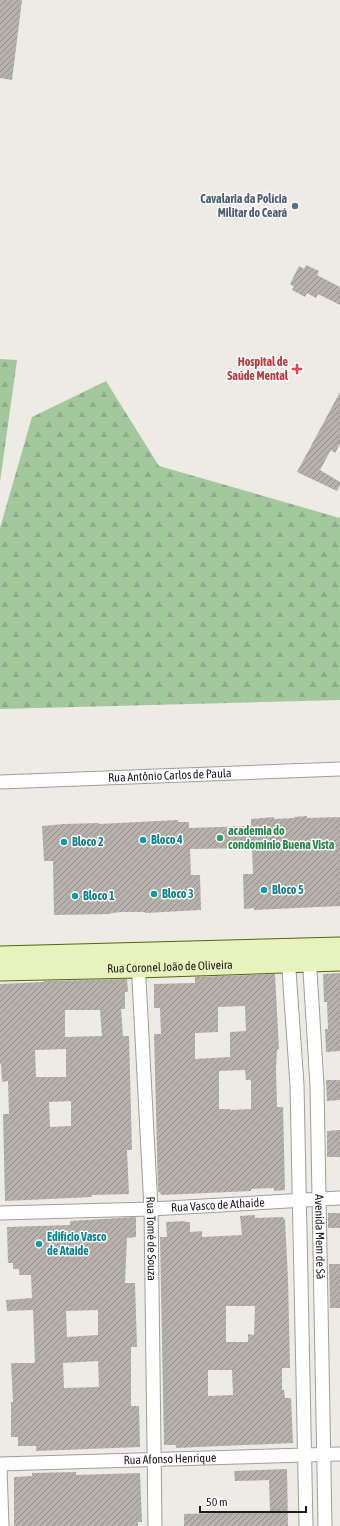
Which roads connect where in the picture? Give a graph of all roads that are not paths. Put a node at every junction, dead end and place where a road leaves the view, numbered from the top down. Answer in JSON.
{"nodes":[{"id":1,"x":340,"y":769,"type":"edge"},
{"id":2,"x":0,"y":782,"type":"edge"},
{"id":3,"x":340,"y":947,"type":"edge"},
{"id":4,"x":288,"y":955,"type":"junction"},
{"id":5,"x":309,"y":955,"type":"junction"},
{"id":6,"x":0,"y":956,"type":"edge"},
{"id":7,"x":138,"y":960,"type":"junction"},
{"id":8,"x":340,"y":961,"type":"edge"},
{"id":9,"x":0,"y":972,"type":"edge"},
{"id":10,"x":297,"y":1085,"type":"junction"},
{"id":11,"x":317,"y":1086,"type":"junction"},
{"id":12,"x":318,"y":1198,"type":"junction"},
{"id":13,"x":340,"y":1198,"type":"edge"},
{"id":14,"x":299,"y":1199,"type":"junction"},
{"id":15,"x":151,"y":1209,"type":"junction"},
{"id":16,"x":0,"y":1213,"type":"edge"},
{"id":17,"x":321,"y":1335,"type":"junction"},
{"id":18,"x":301,"y":1336,"type":"junction"},
{"id":19,"x":324,"y":1454,"type":"junction"},
{"id":20,"x":340,"y":1454,"type":"edge"},
{"id":21,"x":303,"y":1455,"type":"junction"},
{"id":22,"x":153,"y":1459,"type":"junction"},
{"id":23,"x":0,"y":1464,"type":"edge"},
{"id":24,"x":0,"y":1468,"type":"edge"},
{"id":25,"x":2,"y":1526,"type":"edge"},
{"id":26,"x":155,"y":1526,"type":"edge"},
{"id":27,"x":306,"y":1526,"type":"edge"},
{"id":28,"x":325,"y":1526,"type":"edge"}],
"edges":[{"from":1,"to":2,"type":"street","name":"Rua Antônio Carlos de Paula"},
{"from":3,"to":5,"type":"street","name":"Rua Coronel João de Oliveira"},
{"from":4,"to":5,"type":"street","name":"Rua Coronel João de Oliveira"},
{"from":4,"to":7,"type":"street","name":"Rua Coronel João de Oliveira"},
{"from":4,"to":10,"type":"street","name":"Avenida Mem de Sá"},
{"from":5,"to":8,"type":"street","name":"Rua Coronel João de Oliveira"},
{"from":5,"to":11,"type":"street","name":"Avenida Mem de Sá"},
{"from":6,"to":7,"type":"street","name":"Rua Coronel João de Oliveira"},
{"from":7,"to":9,"type":"street","name":"Rua Coronel João de Oliveira"},
{"from":7,"to":15,"type":"street","name":"Rua Tomé de Souza"},
{"from":10,"to":11,"type":"street"},
{"from":10,"to":14,"type":"street","name":"Avenida Mem de Sá"},
{"from":11,"to":12,"type":"street","name":"Avenida Mem de Sá"},
{"from":12,"to":13,"type":"street","name":"Rua Vasco de Athaíde"},
{"from":12,"to":14,"type":"street","name":"Rua Vasco de Athaíde"},
{"from":12,"to":17,"type":"street","name":"Avenida Mem de Sá"},
{"from":14,"to":15,"type":"street","name":"Rua Vasco de Athaíde"},
{"from":14,"to":18,"type":"street","name":"Avenida Mem de Sá"},
{"from":15,"to":16,"type":"street","name":"Rua Vasco de Athaíde"},
{"from":15,"to":22,"type":"street","name":"Rua Tomé de Souza"},
{"from":17,"to":18,"type":"street"},
{"from":17,"to":19,"type":"street","name":"Avenida Mem de Sá"},
{"from":18,"to":21,"type":"street","name":"Avenida Mem de Sá"},
{"from":19,"to":20,"type":"street","name":"Rua Afonso Henrique"},
{"from":19,"to":21,"type":"street","name":"Rua Afonso Henrique"},
{"from":19,"to":28,"type":"street","name":"Avenida Mem de Sá"},
{"from":21,"to":22,"type":"street","name":"Rua Afonso Henrique"},
{"from":21,"to":27,"type":"street","name":"Avenida Mem de Sá"},
{"from":22,"to":23,"type":"street","name":"Rua Afonso Henrique"},
{"from":22,"to":26,"type":"street","name":"Rua Tomé de Souza"},
{"from":24,"to":25,"type":"street"}]}
